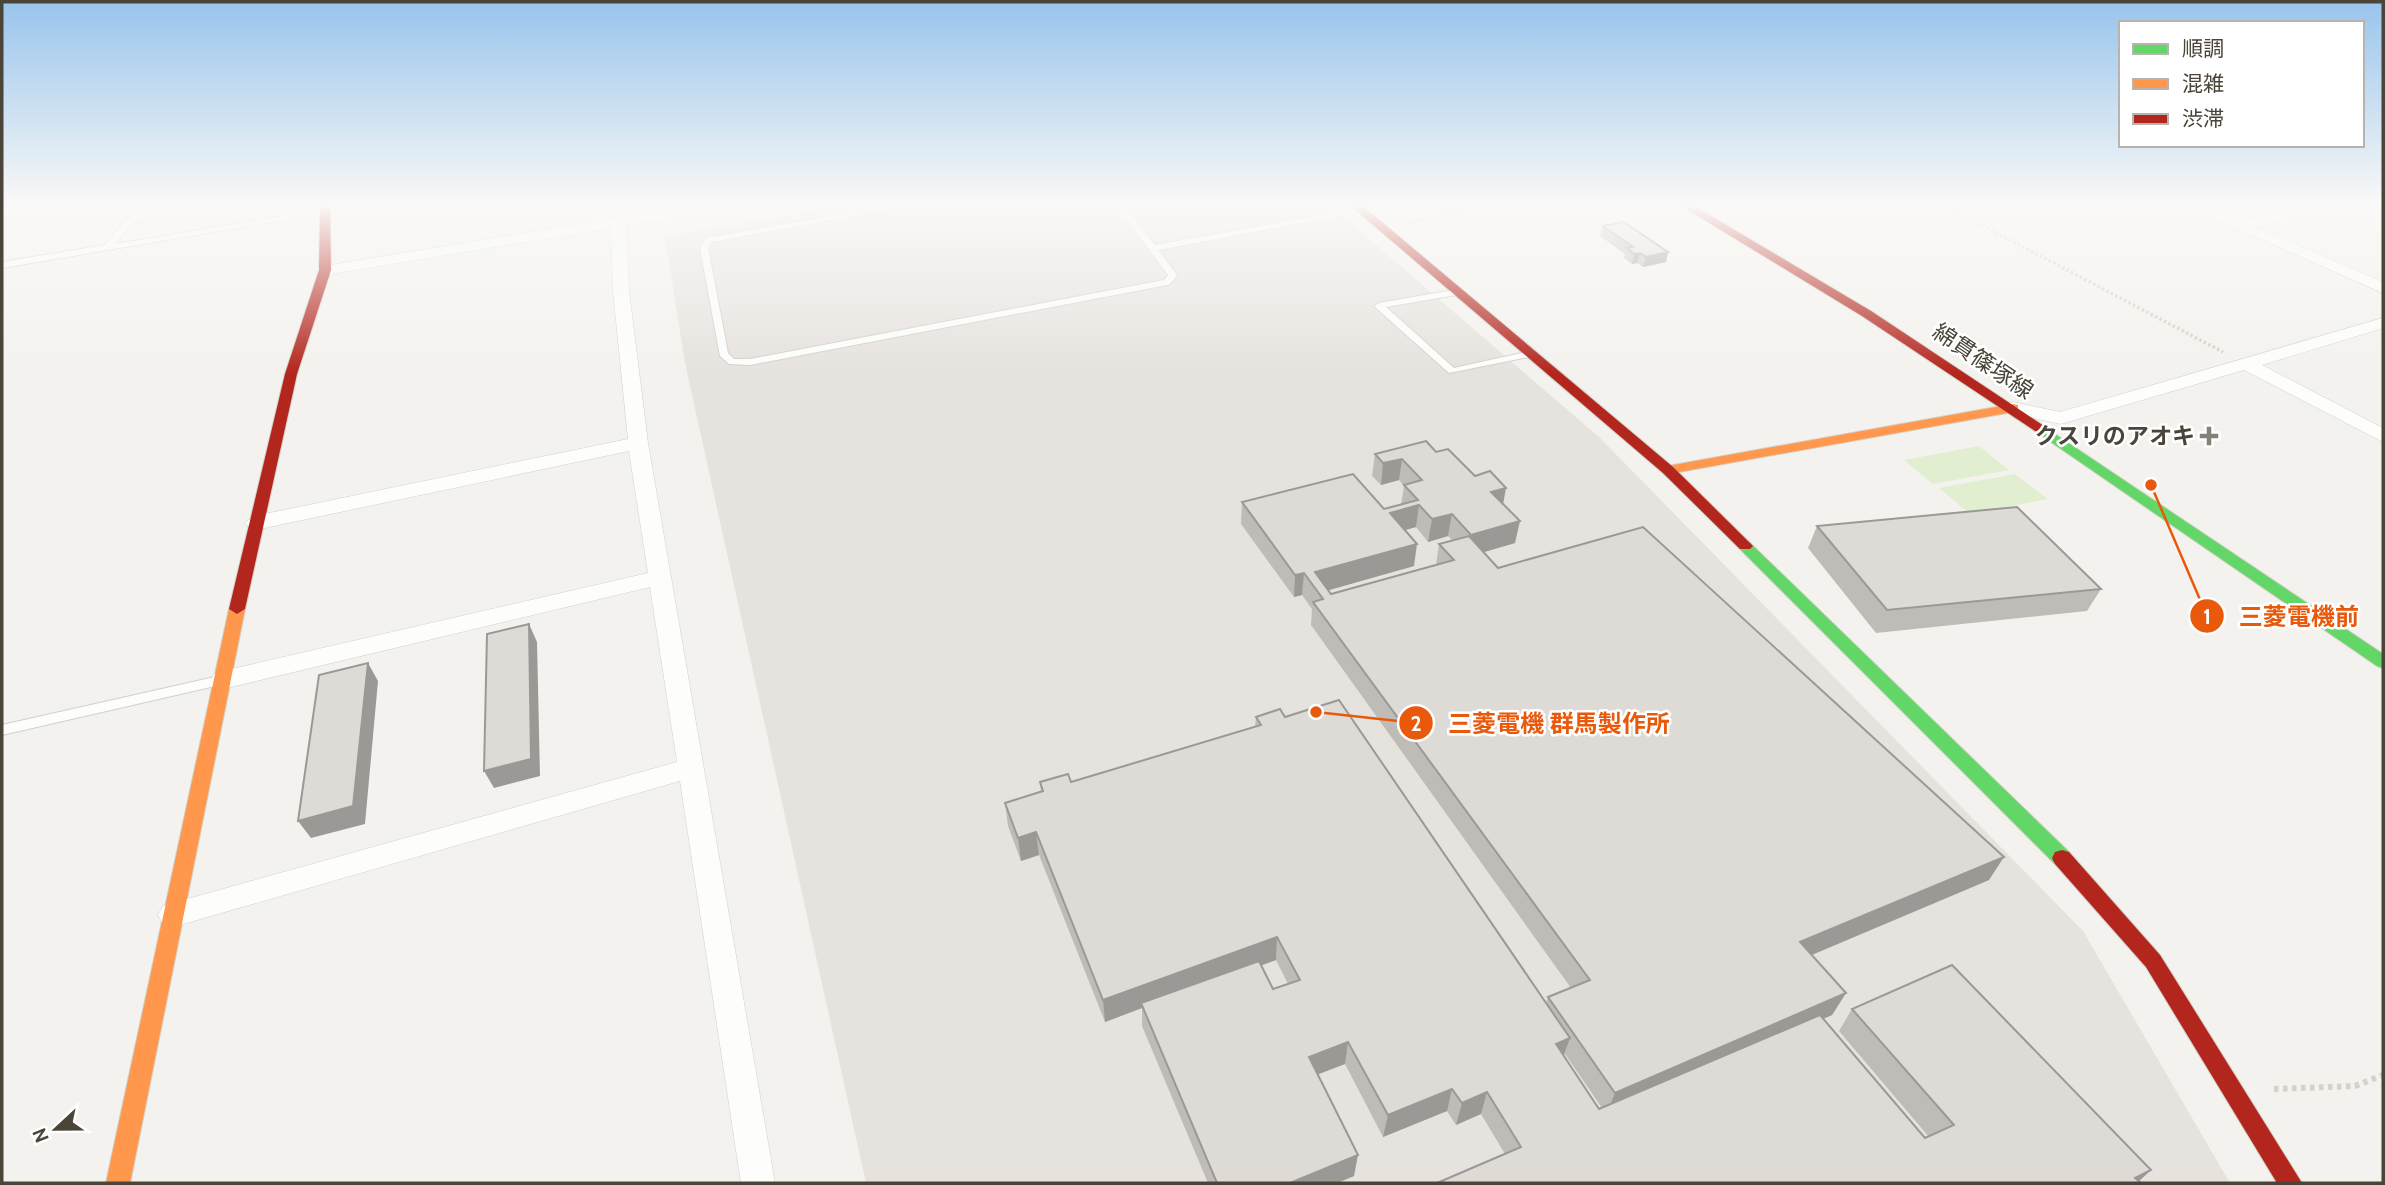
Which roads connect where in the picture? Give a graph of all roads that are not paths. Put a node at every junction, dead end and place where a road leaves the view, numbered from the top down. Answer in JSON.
{"nodes":[{"id":1,"x":325,"y":262,"type":"edge"},
{"id":2,"x":373,"y":262,"type":"edge"},
{"id":3,"x":620,"y":262,"type":"edge"},
{"id":4,"x":707,"y":262,"type":"edge"},
{"id":5,"x":1164,"y":262,"type":"edge"},
{"id":6,"x":1423,"y":262,"type":"edge"},
{"id":7,"x":1784,"y":262,"type":"edge"},
{"id":8,"x":2324,"y":262,"type":"edge"},
{"id":9,"x":325,"y":270,"type":"junction"},
{"id":10,"x":2383,"y":288,"type":"edge"},
{"id":11,"x":1459,"y":292,"type":"junction"},
{"id":12,"x":2383,"y":323,"type":"edge"},
{"id":13,"x":1531,"y":354,"type":"junction"},
{"id":14,"x":2245,"y":363,"type":"junction"},
{"id":15,"x":2013,"y":408,"type":"junction"},
{"id":16,"x":2383,"y":436,"type":"edge"},
{"id":17,"x":638,"y":443,"type":"junction"},
{"id":18,"x":1668,"y":470,"type":"junction"},
{"id":19,"x":255,"y":523,"type":"junction"},
{"id":20,"x":661,"y":577,"type":"junction"},
{"id":21,"x":2383,"y":662,"type":"edge"},
{"id":22,"x":223,"y":680,"type":"junction"},
{"id":23,"x":2,"y":730,"type":"edge"},
{"id":24,"x":690,"y":768,"type":"junction"},
{"id":25,"x":173,"y":915,"type":"junction"},
{"id":26,"x":118,"y":1183,"type":"edge"},
{"id":27,"x":758,"y":1183,"type":"edge"},
{"id":28,"x":2290,"y":1183,"type":"edge"}],
"edges":[{"from":1,"to":9,"type":"street"},
{"from":2,"to":9,"type":"street"},
{"from":3,"to":17,"type":"street"},
{"from":4,"to":5,"type":"lane"},
{"from":6,"to":11,"type":"street"},
{"from":7,"to":15,"type":"street","name":"綿貫篠塚線"},
{"from":8,"to":10,"type":"street"},
{"from":9,"to":19,"type":"street"},
{"from":11,"to":13,"type":"street"},
{"from":11,"to":13,"type":"lane"},
{"from":12,"to":14,"type":"street"},
{"from":13,"to":18,"type":"street"},
{"from":14,"to":15,"type":"street"},
{"from":14,"to":16,"type":"street"},
{"from":15,"to":18,"type":"street"},
{"from":15,"to":21,"type":"street","name":"綿貫篠塚線"},
{"from":17,"to":19,"type":"street"},
{"from":17,"to":20,"type":"street"},
{"from":18,"to":28,"type":"street"},
{"from":19,"to":22,"type":"street"},
{"from":20,"to":22,"type":"street"},
{"from":20,"to":24,"type":"street"},
{"from":22,"to":23,"type":"lane"},
{"from":22,"to":25,"type":"street"},
{"from":24,"to":25,"type":"street"},
{"from":24,"to":27,"type":"street"},
{"from":25,"to":26,"type":"street"}]}
